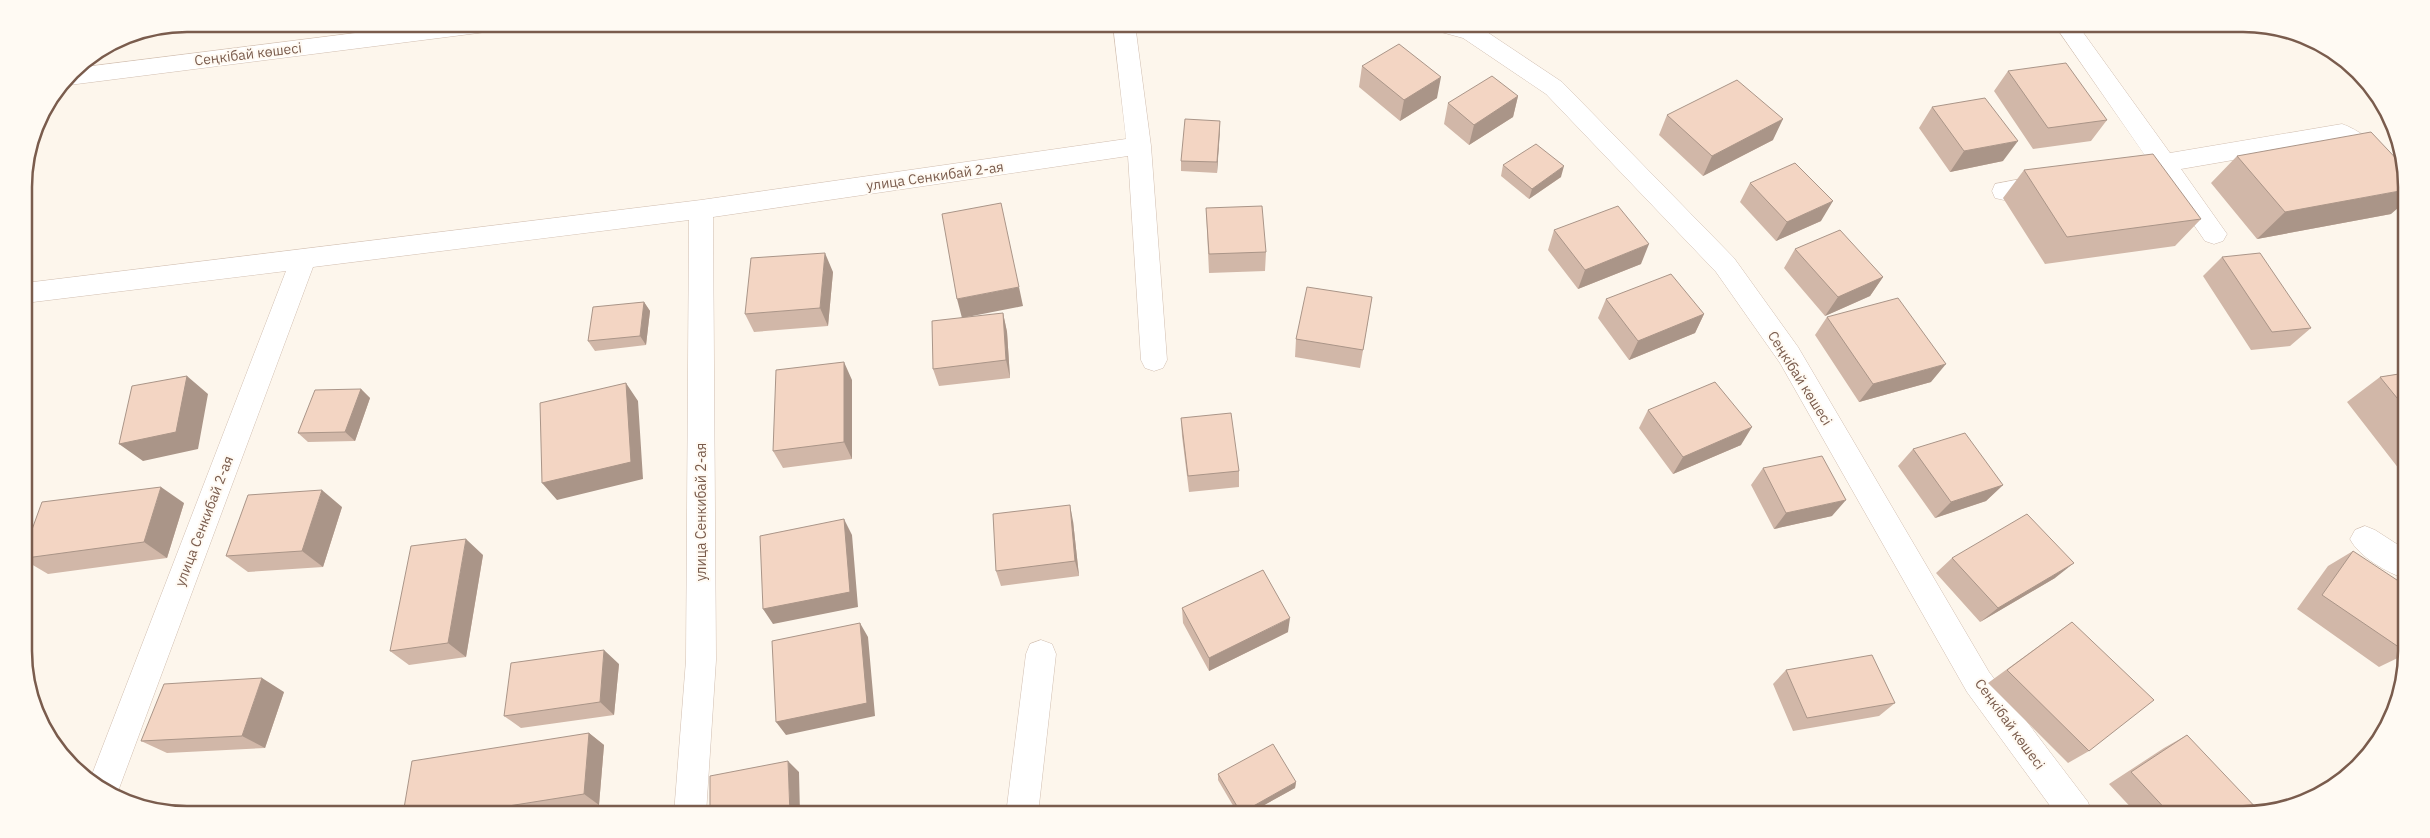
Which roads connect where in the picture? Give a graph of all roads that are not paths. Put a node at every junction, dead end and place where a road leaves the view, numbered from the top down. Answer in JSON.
{"nodes":[{"id":1,"x":1471,"y":32,"type":"edge"},
{"id":2,"x":2072,"y":32,"type":"edge"},
{"id":3,"x":417,"y":33,"type":"edge"},
{"id":4,"x":1125,"y":33,"type":"edge"},
{"id":5,"x":79,"y":77,"type":"edge"},
{"id":6,"x":1139,"y":146,"type":"junction"},
{"id":7,"x":2164,"y":163,"type":"junction"},
{"id":8,"x":2397,"y":173,"type":"edge"},
{"id":9,"x":2098,"y":175,"type":"edge"},
{"id":10,"x":2070,"y":180,"type":"edge"},
{"id":11,"x":2004,"y":191,"type":"dead end"},
{"id":12,"x":701,"y":210,"type":"junction"},
{"id":13,"x":2214,"y":234,"type":"dead end"},
{"id":14,"x":304,"y":257,"type":"junction"},
{"id":15,"x":33,"y":292,"type":"edge"},
{"id":16,"x":1154,"y":360,"type":"dead end"},
{"id":17,"x":2365,"y":539,"type":"dead end"},
{"id":18,"x":2398,"y":561,"type":"edge"},
{"id":19,"x":1042,"y":654,"type":"dead end"},
{"id":20,"x":105,"y":782,"type":"edge"},
{"id":21,"x":2069,"y":805,"type":"edge"},
{"id":22,"x":691,"y":806,"type":"edge"},
{"id":23,"x":1023,"y":806,"type":"edge"}],
"edges":[{"from":1,"to":21,"type":"street","name":"Сеңкібай көшесі"},
{"from":2,"to":7,"type":"street"},
{"from":3,"to":5,"type":"street","name":"Сеңкібай көшесі"},
{"from":4,"to":6,"type":"street"},
{"from":6,"to":12,"type":"street","name":"улица Сенкибай 2-ая"},
{"from":6,"to":16,"type":"street"},
{"from":7,"to":8,"type":"street"},
{"from":7,"to":9,"type":"street"},
{"from":7,"to":13,"type":"street"},
{"from":10,"to":11,"type":"street"},
{"from":12,"to":14,"type":"street","name":"улица Сенкибай 2-ая"},
{"from":12,"to":22,"type":"street","name":"улица Сенкибай 2-ая"},
{"from":14,"to":15,"type":"street","name":"улица Сенкибай 2-ая"},
{"from":14,"to":20,"type":"street","name":"улица Сенкибай 2-ая"},
{"from":17,"to":18,"type":"street"},
{"from":19,"to":23,"type":"street"}]}
